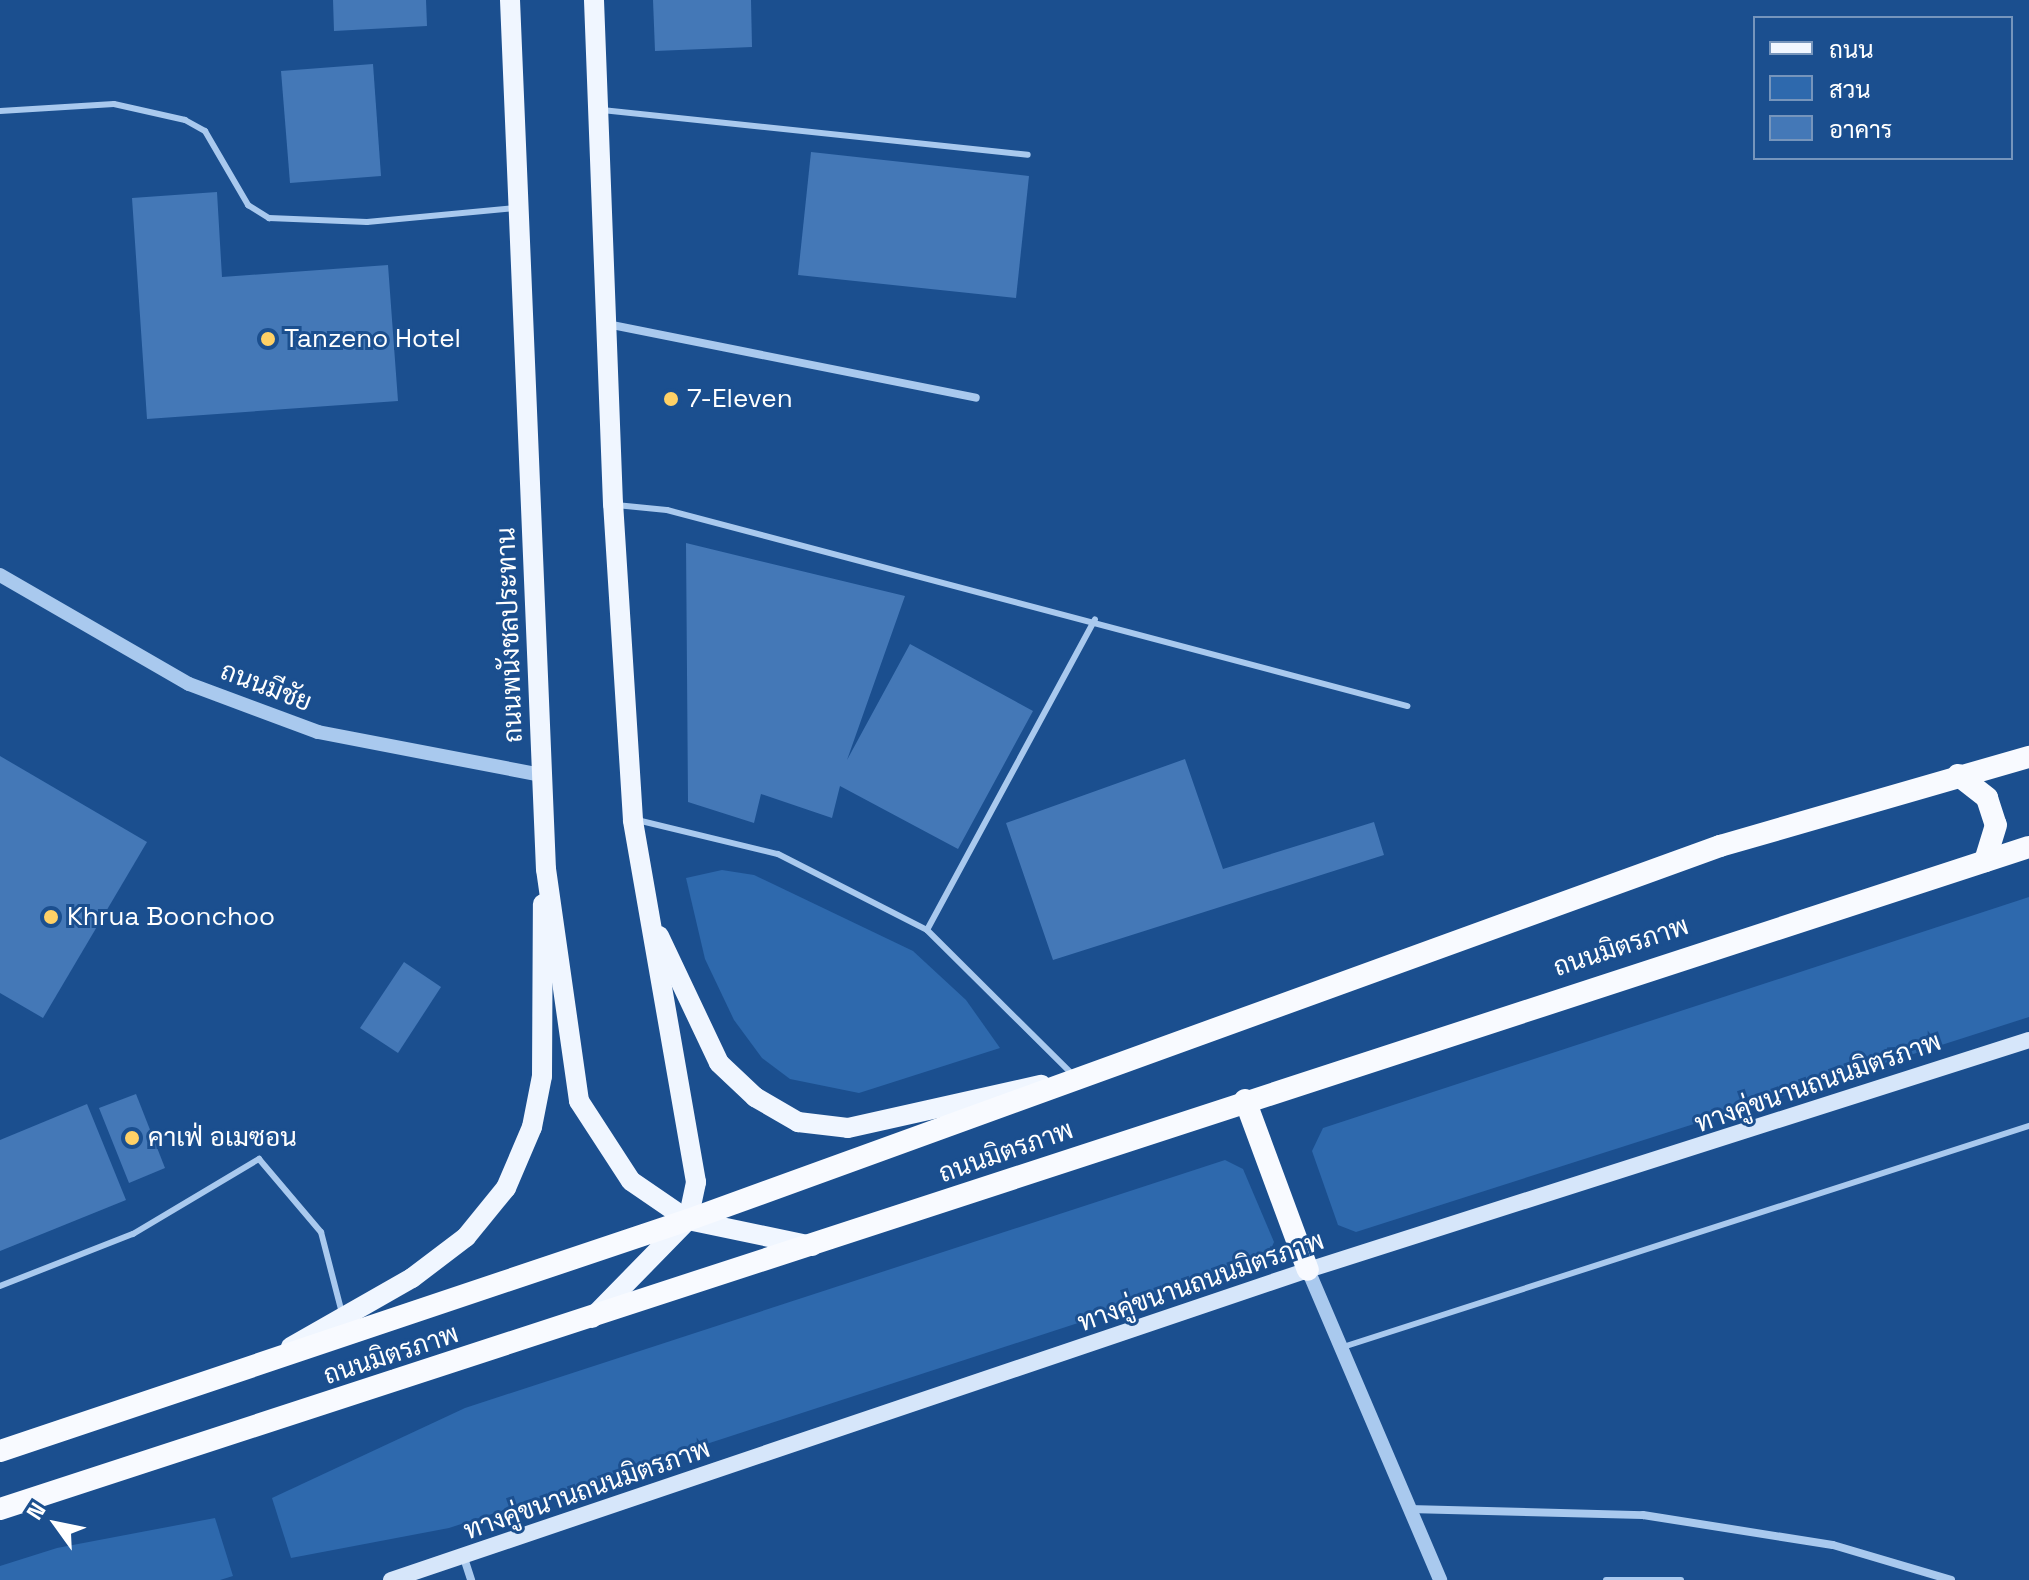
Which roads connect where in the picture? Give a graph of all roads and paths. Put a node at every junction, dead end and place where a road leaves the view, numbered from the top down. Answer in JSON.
{"nodes":[{"id":1,"x":510,"y":0,"type":"edge"},
{"id":2,"x":594,"y":0,"type":"edge"},
{"id":3,"x":599,"y":109,"type":"junction"},
{"id":4,"x":0,"y":111,"type":"edge"},
{"id":5,"x":1028,"y":155,"type":"dead end"},
{"id":6,"x":518,"y":208,"type":"junction"},
{"id":7,"x":606,"y":324,"type":"junction"},
{"id":8,"x":976,"y":398,"type":"dead end"},
{"id":9,"x":613,"y":504,"type":"junction"},
{"id":10,"x":0,"y":575,"type":"edge"},
{"id":11,"x":1095,"y":619,"type":"junction"},
{"id":12,"x":1407,"y":706,"type":"dead end"},
{"id":13,"x":2029,"y":757,"type":"edge"},
{"id":14,"x":542,"y":775,"type":"junction"},
{"id":15,"x":1958,"y":775,"type":"junction"},
{"id":16,"x":633,"y":820,"type":"junction"},
{"id":17,"x":2029,"y":847,"type":"edge"},
{"id":18,"x":1985,"y":861,"type":"junction"},
{"id":19,"x":546,"y":869,"type":"junction"},
{"id":20,"x":647,"y":911,"type":"junction"},
{"id":21,"x":927,"y":930,"type":"junction"},
{"id":22,"x":2029,"y":1040,"type":"edge"},
{"id":23,"x":1076,"y":1078,"type":"junction"},
{"id":24,"x":1245,"y":1100,"type":"junction"},
{"id":25,"x":2029,"y":1126,"type":"edge"},
{"id":26,"x":688,"y":1220,"type":"junction"},
{"id":27,"x":816,"y":1247,"type":"junction"},
{"id":28,"x":1308,"y":1270,"type":"junction"},
{"id":29,"x":0,"y":1286,"type":"edge"},
{"id":30,"x":343,"y":1318,"type":"junction"},
{"id":31,"x":590,"y":1320,"type":"junction"},
{"id":32,"x":1339,"y":1348,"type":"junction"},
{"id":33,"x":264,"y":1363,"type":"junction"},
{"id":34,"x":0,"y":1451,"type":"edge"},
{"id":35,"x":0,"y":1509,"type":"edge"},
{"id":36,"x":1408,"y":1509,"type":"junction"},
{"id":37,"x":464,"y":1558,"type":"junction"},
{"id":38,"x":1945,"y":1579,"type":"edge"},
{"id":39,"x":391,"y":1580,"type":"edge"},
{"id":40,"x":471,"y":1580,"type":"edge"},
{"id":41,"x":1440,"y":1580,"type":"edge"},
{"id":42,"x":1606,"y":1580,"type":"edge"},
{"id":43,"x":1681,"y":1580,"type":"edge"}],
"edges":[{"from":1,"to":6,"type":"main road","name":"ถนนพนังชลประทาน"},
{"from":2,"to":3,"type":"main road"},
{"from":3,"to":5,"type":"lane"},
{"from":3,"to":7,"type":"main road"},
{"from":4,"to":6,"type":"lane"},
{"from":6,"to":14,"type":"main road","name":"ถนนพนังชลประทาน"},
{"from":7,"to":8,"type":"street"},
{"from":7,"to":9,"type":"main road"},
{"from":9,"to":11,"type":"lane"},
{"from":9,"to":16,"type":"main road"},
{"from":10,"to":14,"type":"street","name":"ถนนมีชัย"},
{"from":11,"to":12,"type":"lane"},
{"from":11,"to":21,"type":"lane"},
{"from":13,"to":15,"type":"highway","name":"ถนนมิตรภาพ"},
{"from":14,"to":19,"type":"main road","name":"ถนนพนังชลประทาน"},
{"from":15,"to":18,"type":"highway"},
{"from":15,"to":23,"type":"highway","name":"ถนนมิตรภาพ"},
{"from":16,"to":20,"type":"main road"},
{"from":16,"to":21,"type":"lane"},
{"from":17,"to":18,"type":"highway","name":"ถนนมิตรภาพ"},
{"from":18,"to":24,"type":"highway","name":"ถนนมิตรภาพ"},
{"from":19,"to":26,"type":"main road","name":"ถนนพนังชลประทาน"},
{"from":19,"to":30,"type":"main road"},
{"from":20,"to":23,"type":"main road"},
{"from":20,"to":26,"type":"main road"},
{"from":21,"to":23,"type":"lane"},
{"from":22,"to":28,"type":"main road","name":"ทางคู่ขนานถนนมิตรภาพ"},
{"from":23,"to":26,"type":"highway","name":"ถนนมิตรภาพ"},
{"from":24,"to":27,"type":"highway","name":"ถนนมิตรภาพ"},
{"from":24,"to":28,"type":"highway"},
{"from":25,"to":32,"type":"lane"},
{"from":26,"to":27,"type":"main road","name":"ถนนพนังชลประทาน"},
{"from":26,"to":31,"type":"main road"},
{"from":26,"to":33,"type":"highway","name":"ถนนมิตรภาพ"},
{"from":27,"to":31,"type":"highway","name":"ถนนมิตรภาพ"},
{"from":28,"to":32,"type":"street"},
{"from":28,"to":37,"type":"main road","name":"ทางคู่ขนานถนนมิตรภาพ"},
{"from":29,"to":30,"type":"lane"},
{"from":30,"to":33,"type":"main road"},
{"from":31,"to":35,"type":"highway","name":"ถนนมิตรภาพ"},
{"from":32,"to":36,"type":"street"},
{"from":33,"to":34,"type":"highway","name":"ถนนมิตรภาพ"},
{"from":36,"to":38,"type":"street"},
{"from":36,"to":41,"type":"street"},
{"from":37,"to":39,"type":"main road","name":"ทางคู่ขนานถนนมิตรภาพ"},
{"from":37,"to":40,"type":"street"},
{"from":42,"to":43,"type":"lane"}]}
